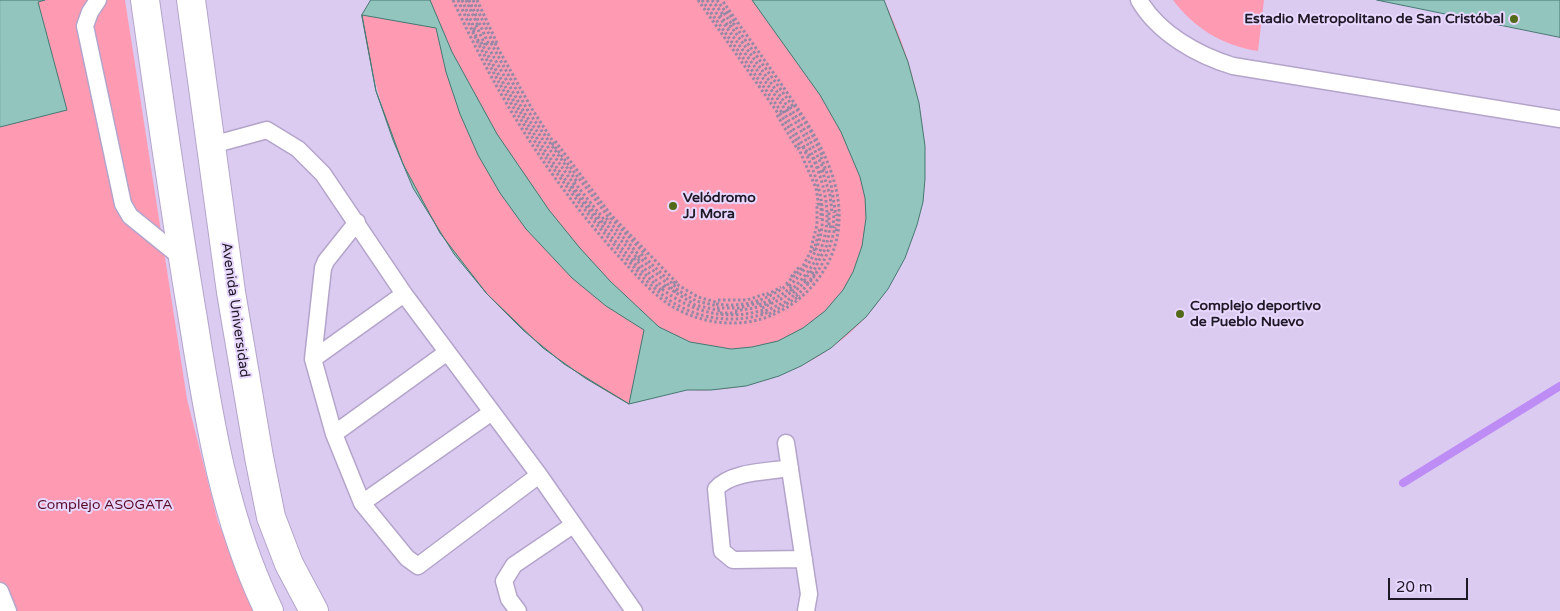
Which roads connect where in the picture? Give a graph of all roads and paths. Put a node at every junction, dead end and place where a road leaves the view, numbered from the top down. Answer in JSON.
{"nodes":[{"id":1,"x":98,"y":0,"type":"edge"},
{"id":2,"x":146,"y":0,"type":"edge"},
{"id":3,"x":191,"y":0,"type":"edge"},
{"id":4,"x":465,"y":0,"type":"edge"},
{"id":5,"x":709,"y":0,"type":"edge"},
{"id":6,"x":1139,"y":0,"type":"edge"},
{"id":7,"x":1560,"y":119,"type":"edge"},
{"id":8,"x":212,"y":145,"type":"junction"},
{"id":9,"x":357,"y":222,"type":"junction"},
{"id":10,"x":183,"y":259,"type":"junction"},
{"id":11,"x":404,"y":294,"type":"junction"},
{"id":12,"x":446,"y":353,"type":"junction"},
{"id":13,"x":313,"y":359,"type":"junction"},
{"id":14,"x":492,"y":412,"type":"junction"},
{"id":15,"x":334,"y":434,"type":"junction"},
{"id":16,"x":786,"y":443,"type":"dead end"},
{"id":17,"x":790,"y":468,"type":"junction"},
{"id":18,"x":539,"y":475,"type":"junction"},
{"id":19,"x":362,"y":503,"type":"junction"},
{"id":20,"x":573,"y":525,"type":"junction"},
{"id":21,"x":804,"y":559,"type":"junction"},
{"id":22,"x":0,"y":591,"type":"edge"},
{"id":23,"x":8,"y":611,"type":"edge"},
{"id":24,"x":269,"y":611,"type":"edge"},
{"id":25,"x":314,"y":611,"type":"edge"},
{"id":26,"x":518,"y":611,"type":"edge"},
{"id":27,"x":634,"y":611,"type":"edge"},
{"id":28,"x":806,"y":611,"type":"edge"}],
"edges":[{"from":1,"to":10,"type":"lane"},
{"from":2,"to":10,"type":"street"},
{"from":3,"to":8,"type":"street","name":"Avenida Universidad"},
{"from":4,"to":5,"type":"path"},
{"from":4,"to":5,"type":"path"},
{"from":4,"to":5,"type":"path"},
{"from":4,"to":5,"type":"path"},
{"from":6,"to":7,"type":"lane"},
{"from":8,"to":9,"type":"lane"},
{"from":8,"to":25,"type":"street","name":"Avenida Universidad"},
{"from":9,"to":11,"type":"lane"},
{"from":9,"to":13,"type":"lane"},
{"from":10,"to":24,"type":"street"},
{"from":11,"to":12,"type":"lane"},
{"from":11,"to":13,"type":"lane"},
{"from":12,"to":14,"type":"lane"},
{"from":12,"to":15,"type":"lane"},
{"from":13,"to":15,"type":"lane"},
{"from":14,"to":18,"type":"lane"},
{"from":14,"to":19,"type":"lane"},
{"from":15,"to":19,"type":"lane"},
{"from":16,"to":17,"type":"lane"},
{"from":17,"to":21,"type":"lane"},
{"from":17,"to":21,"type":"lane"},
{"from":18,"to":19,"type":"lane"},
{"from":18,"to":20,"type":"lane"},
{"from":20,"to":26,"type":"lane"},
{"from":20,"to":27,"type":"lane"},
{"from":21,"to":28,"type":"lane"},
{"from":22,"to":23,"type":"lane"}]}
